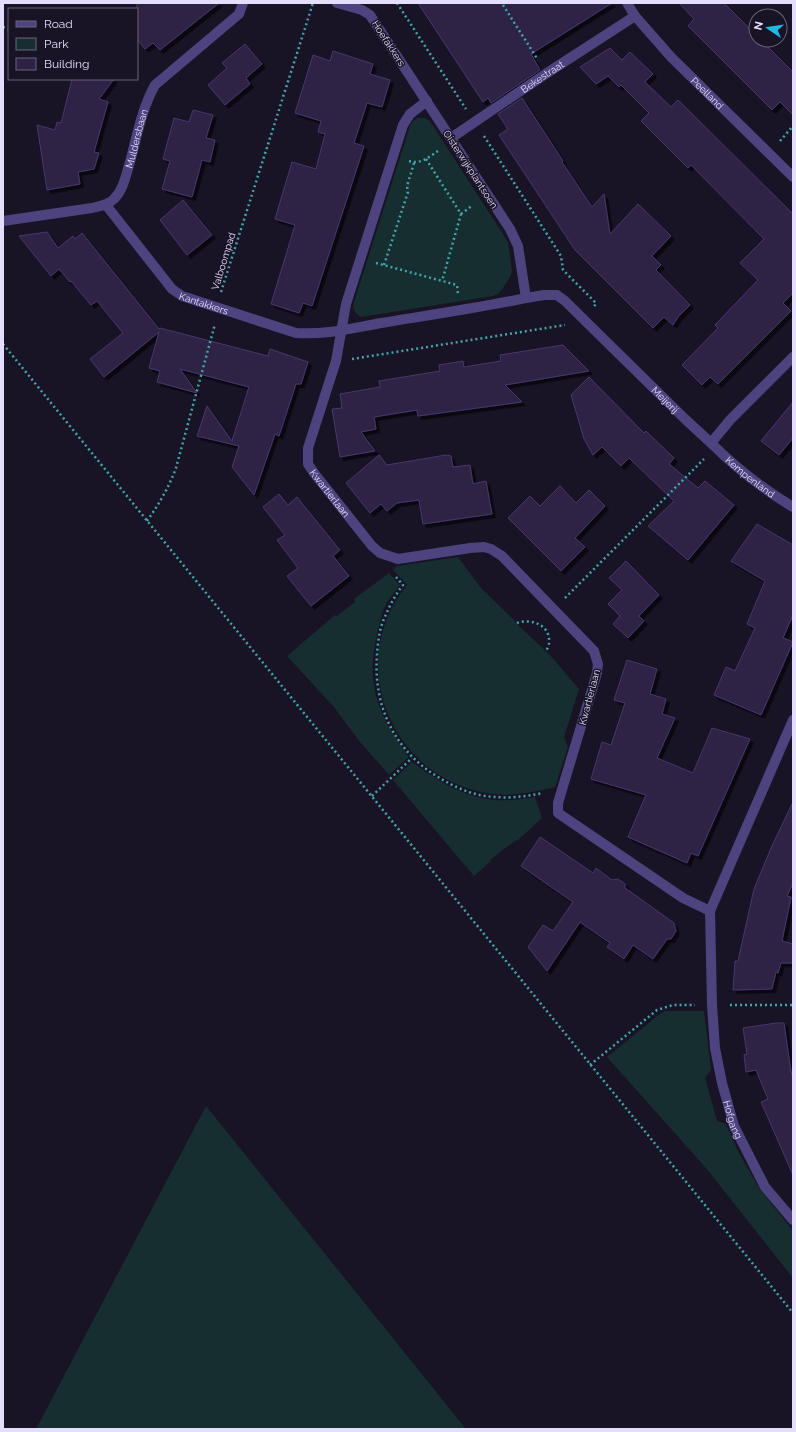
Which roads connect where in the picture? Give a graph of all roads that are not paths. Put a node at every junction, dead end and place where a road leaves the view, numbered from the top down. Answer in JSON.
{"nodes":[{"id":1,"x":243,"y":3,"type":"edge"},
{"id":2,"x":337,"y":3,"type":"edge"},
{"id":3,"x":627,"y":3,"type":"edge"},
{"id":4,"x":635,"y":16,"type":"junction"},
{"id":5,"x":427,"y":101,"type":"junction"},
{"id":6,"x":451,"y":138,"type":"junction"},
{"id":7,"x":793,"y":177,"type":"edge"},
{"id":8,"x":106,"y":205,"type":"junction"},
{"id":9,"x":3,"y":221,"type":"edge"},
{"id":10,"x":526,"y":298,"type":"junction"},
{"id":11,"x":341,"y":330,"type":"junction"},
{"id":12,"x":793,"y":357,"type":"edge"},
{"id":13,"x":713,"y":445,"type":"junction"},
{"id":14,"x":793,"y":507,"type":"edge"},
{"id":15,"x":793,"y":720,"type":"edge"},
{"id":16,"x":710,"y":911,"type":"junction"},
{"id":17,"x":793,"y":1220,"type":"edge"}],
"edges":[{"from":1,"to":8,"type":"street","name":"Muldersbaan"},
{"from":2,"to":5,"type":"street","name":"Hoefakkers"},
{"from":3,"to":4,"type":"street","name":"Peelland"},
{"from":4,"to":6,"type":"street","name":"Bekestraat"},
{"from":4,"to":7,"type":"street","name":"Peelland"},
{"from":5,"to":6,"type":"street","name":"Oisterwijkplantsoen"},
{"from":5,"to":11,"type":"street"},
{"from":6,"to":10,"type":"street","name":"Oisterwijkplantsoen"},
{"from":8,"to":9,"type":"street"},
{"from":8,"to":11,"type":"street","name":"Kantakkers"},
{"from":10,"to":11,"type":"street"},
{"from":10,"to":13,"type":"street","name":"Meijerij"},
{"from":11,"to":16,"type":"street","name":"Kwartierlaan"},
{"from":12,"to":13,"type":"street"},
{"from":13,"to":14,"type":"street","name":"Kempenland"},
{"from":15,"to":16,"type":"street"},
{"from":16,"to":17,"type":"street","name":"Hofgang"}]}
